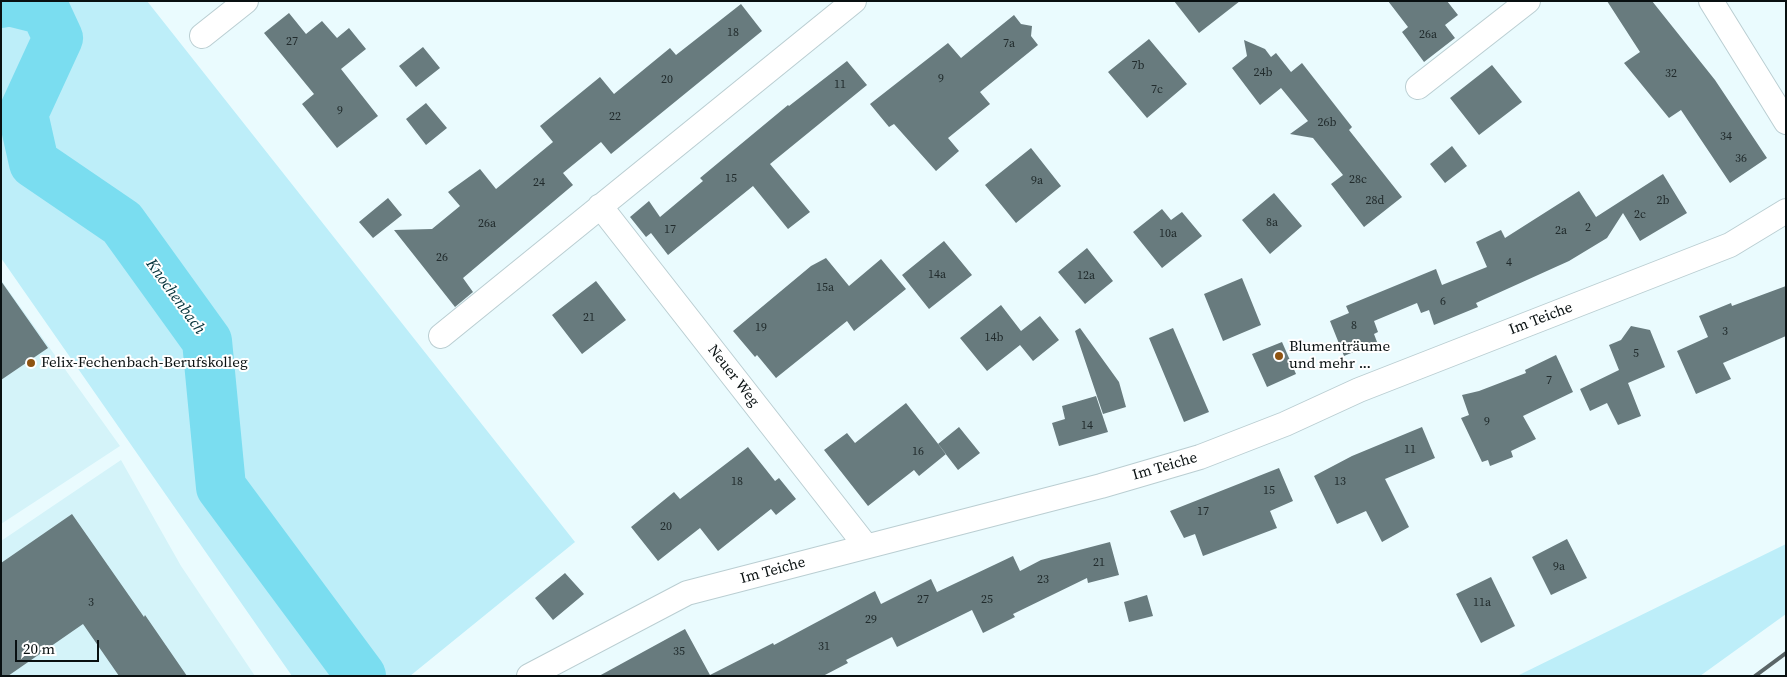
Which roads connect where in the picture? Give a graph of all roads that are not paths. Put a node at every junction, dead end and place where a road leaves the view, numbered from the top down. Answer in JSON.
{"nodes":[{"id":1,"x":246,"y":1,"type":"edge"},
{"id":2,"x":854,"y":1,"type":"edge"},
{"id":3,"x":1528,"y":1,"type":"edge"},
{"id":4,"x":1711,"y":1,"type":"edge"},
{"id":5,"x":202,"y":36,"type":"dead end"},
{"id":6,"x":1418,"y":87,"type":"dead end"},
{"id":7,"x":1786,"y":122,"type":"edge"},
{"id":8,"x":600,"y":206,"type":"junction"},
{"id":9,"x":1786,"y":211,"type":"edge"},
{"id":10,"x":441,"y":336,"type":"dead end"},
{"id":11,"x":866,"y":546,"type":"junction"},
{"id":12,"x":529,"y":676,"type":"edge"}],
"edges":[{"from":1,"to":5,"type":"street"},
{"from":2,"to":8,"type":"street"},
{"from":3,"to":6,"type":"street"},
{"from":4,"to":7,"type":"street"},
{"from":8,"to":10,"type":"street"},
{"from":8,"to":11,"type":"street","name":"Neuer Weg"},
{"from":9,"to":11,"type":"street","name":"Im Teiche"},
{"from":11,"to":12,"type":"street","name":"Im Teiche"}]}
